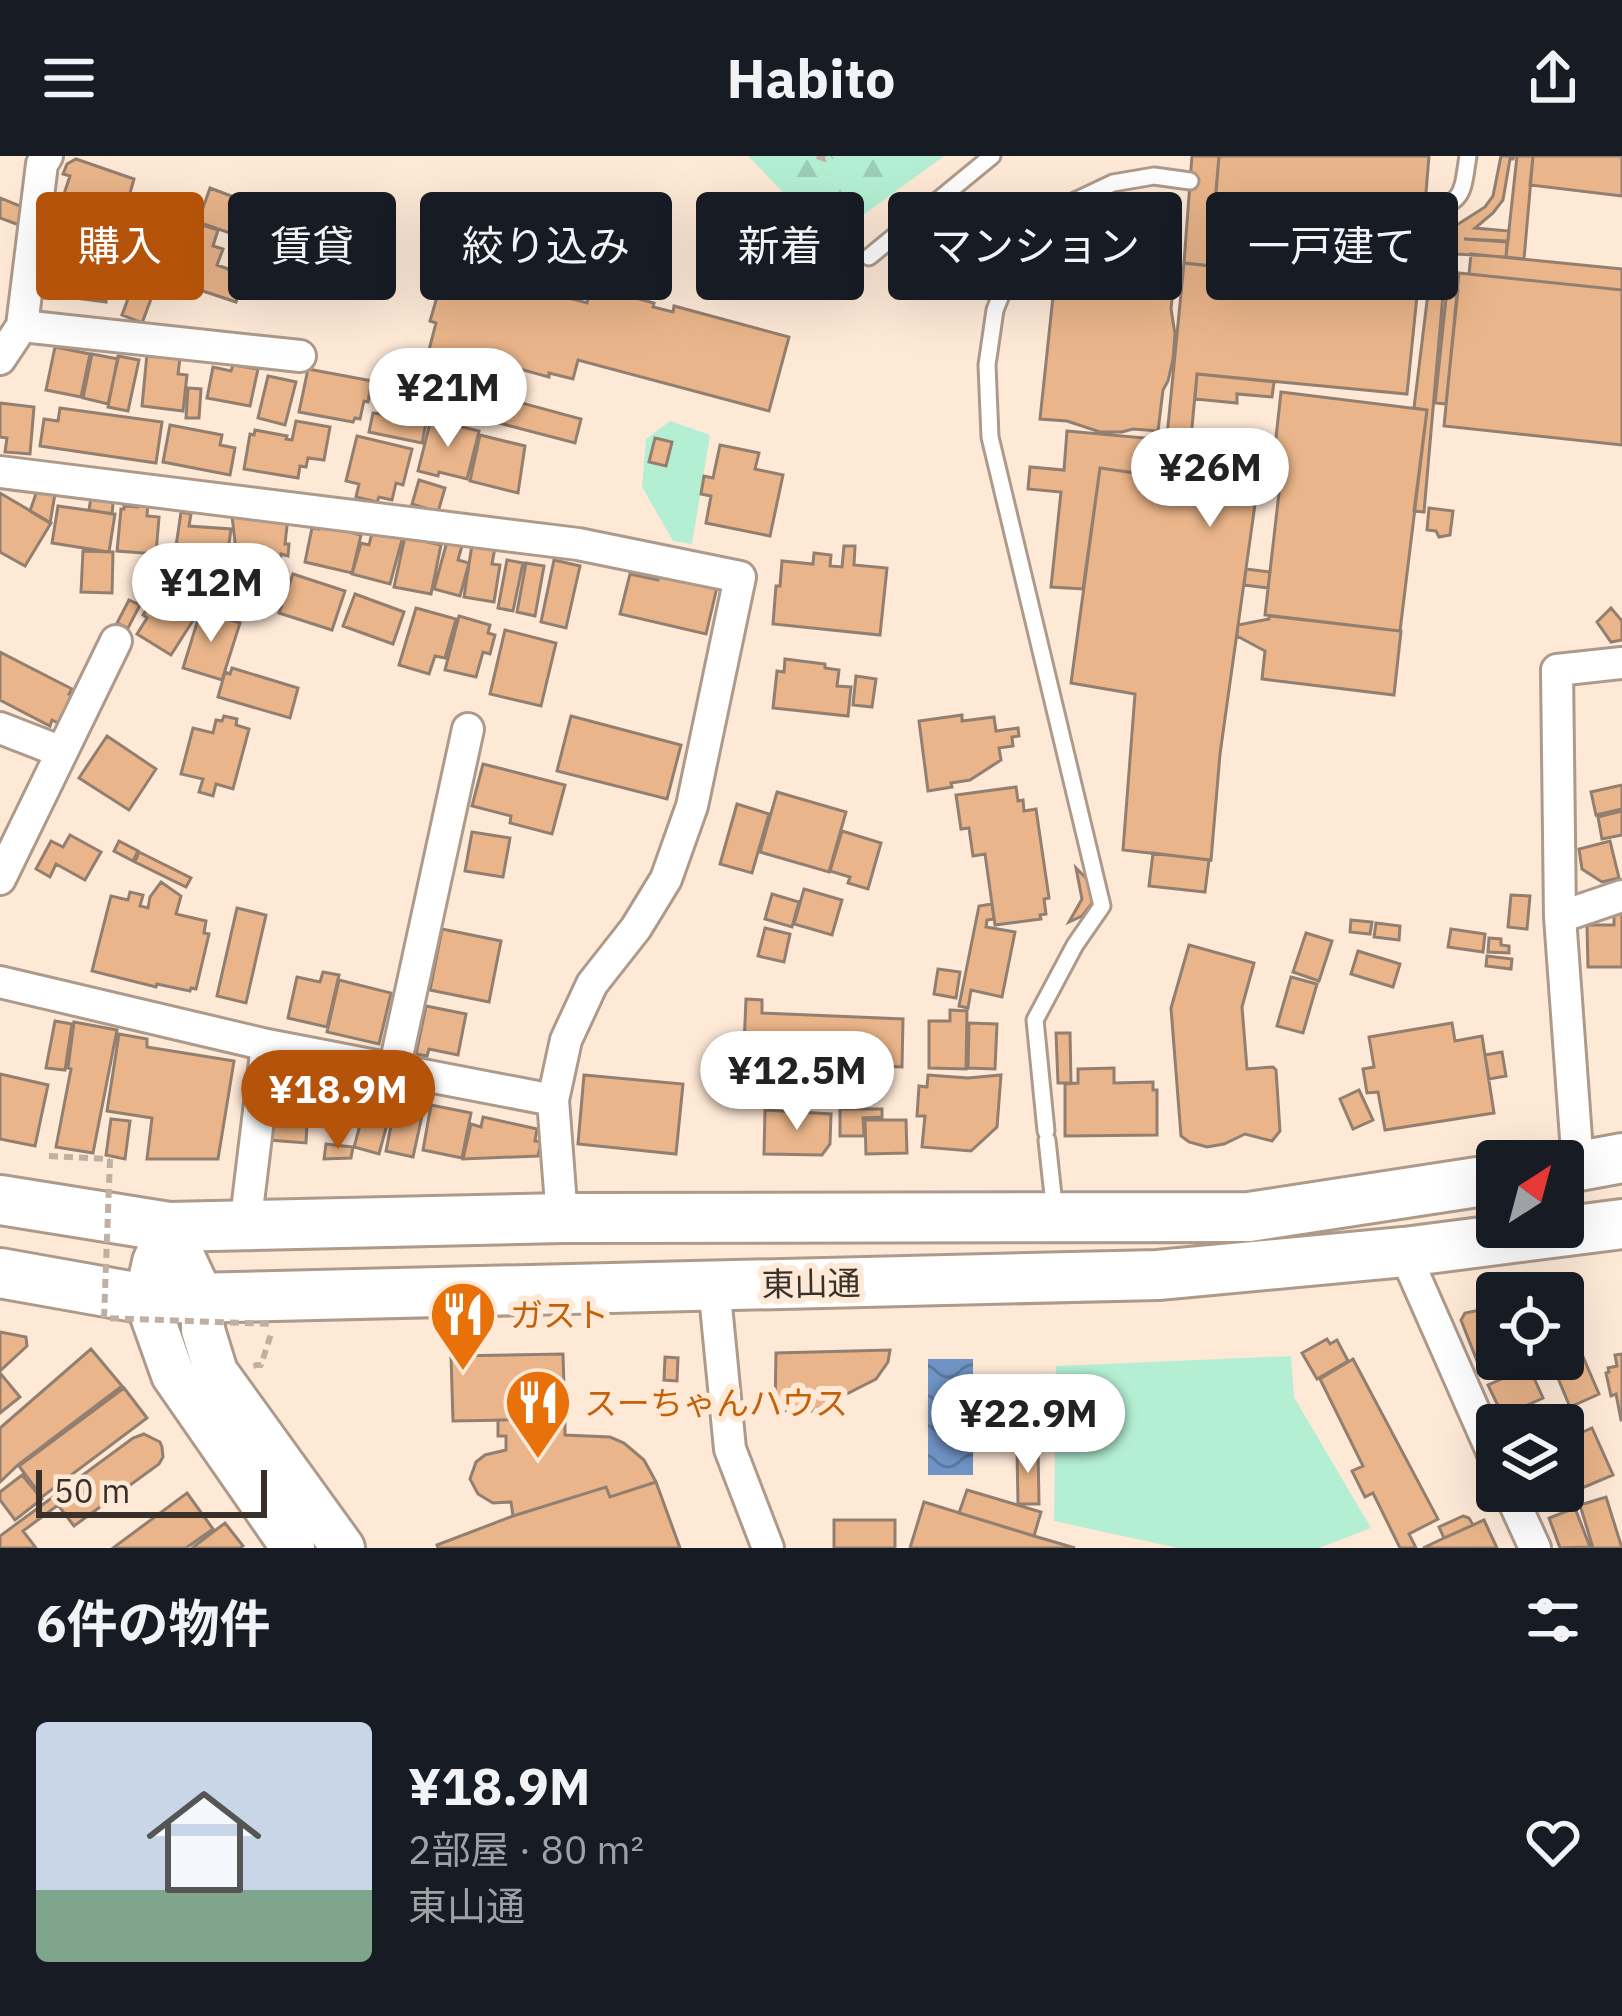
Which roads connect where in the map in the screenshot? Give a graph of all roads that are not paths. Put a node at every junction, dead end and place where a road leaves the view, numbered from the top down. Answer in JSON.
{"nodes":[{"id":1,"x":47,"y":156,"type":"edge"},
{"id":2,"x":992,"y":156,"type":"edge"},
{"id":3,"x":1468,"y":156,"type":"edge"},
{"id":4,"x":1190,"y":181,"type":"dead end"},
{"id":5,"x":1458,"y":197,"type":"edge"},
{"id":6,"x":868,"y":256,"type":"dead end"},
{"id":7,"x":22,"y":326,"type":"junction"},
{"id":8,"x":300,"y":356,"type":"dead end"},
{"id":9,"x":0,"y":359,"type":"edge"},
{"id":10,"x":0,"y":472,"type":"edge"},
{"id":11,"x":116,"y":641,"type":"dead end"},
{"id":12,"x":1622,"y":663,"type":"edge"},
{"id":13,"x":0,"y":728,"type":"edge"},
{"id":14,"x":468,"y":729,"type":"dead end"},
{"id":15,"x":62,"y":752,"type":"junction"},
{"id":16,"x":0,"y":876,"type":"edge"},
{"id":17,"x":1622,"y":896,"type":"edge"},
{"id":18,"x":1560,"y":917,"type":"junction"},
{"id":19,"x":0,"y":982,"type":"edge"},
{"id":20,"x":268,"y":1045,"type":"junction"},
{"id":21,"x":394,"y":1070,"type":"junction"},
{"id":22,"x":553,"y":1100,"type":"junction"},
{"id":23,"x":1588,"y":1164,"type":"edge"},
{"id":24,"x":1476,"y":1182,"type":"edge"},
{"id":25,"x":0,"y":1200,"type":"edge"},
{"id":26,"x":1055,"y":1217,"type":"junction"},
{"id":27,"x":562,"y":1218,"type":"junction"},
{"id":28,"x":1622,"y":1224,"type":"edge"},
{"id":29,"x":169,"y":1227,"type":"junction"},
{"id":30,"x":245,"y":1227,"type":"junction"},
{"id":31,"x":1404,"y":1252,"type":"junction"},
{"id":32,"x":0,"y":1273,"type":"edge"},
{"id":33,"x":714,"y":1285,"type":"junction"},
{"id":34,"x":146,"y":1299,"type":"junction"},
{"id":35,"x":203,"y":1299,"type":"junction"},
{"id":36,"x":1476,"y":1415,"type":"edge"},
{"id":37,"x":1518,"y":1512,"type":"edge"},
{"id":38,"x":293,"y":1548,"type":"edge"},
{"id":39,"x":343,"y":1548,"type":"edge"},
{"id":40,"x":768,"y":1548,"type":"edge"},
{"id":41,"x":1534,"y":1548,"type":"edge"}],
"edges":[{"from":1,"to":7,"type":"street"},
{"from":2,"to":6,"type":"lane"},
{"from":3,"to":5,"type":"lane"},
{"from":4,"to":26,"type":"lane"},
{"from":7,"to":8,"type":"street"},
{"from":7,"to":9,"type":"street"},
{"from":10,"to":22,"type":"street"},
{"from":11,"to":15,"type":"street"},
{"from":12,"to":18,"type":"street"},
{"from":13,"to":15,"type":"street"},
{"from":14,"to":21,"type":"street"},
{"from":15,"to":16,"type":"street"},
{"from":17,"to":18,"type":"street"},
{"from":18,"to":23,"type":"street"},
{"from":19,"to":20,"type":"street"},
{"from":20,"to":21,"type":"street"},
{"from":20,"to":30,"type":"street"},
{"from":21,"to":22,"type":"street"},
{"from":22,"to":27,"type":"street"},
{"from":24,"to":26,"type":"main road","name":"東山通"},
{"from":25,"to":29,"type":"main road","name":"東山通"},
{"from":26,"to":27,"type":"main road","name":"東山通"},
{"from":27,"to":30,"type":"main road","name":"東山通"},
{"from":28,"to":31,"type":"main road","name":"東山通"},
{"from":29,"to":30,"type":"main road","name":"東山通"},
{"from":29,"to":34,"type":"main road"},
{"from":29,"to":35,"type":"main road"},
{"from":31,"to":33,"type":"main road","name":"東山通"},
{"from":31,"to":36,"type":"street"},
{"from":32,"to":34,"type":"main road","name":"東山通"},
{"from":33,"to":35,"type":"main road","name":"東山通"},
{"from":33,"to":40,"type":"street"},
{"from":34,"to":35,"type":"main road","name":"東山通"},
{"from":34,"to":38,"type":"main road"},
{"from":35,"to":39,"type":"main road"},
{"from":37,"to":41,"type":"street"}]}
